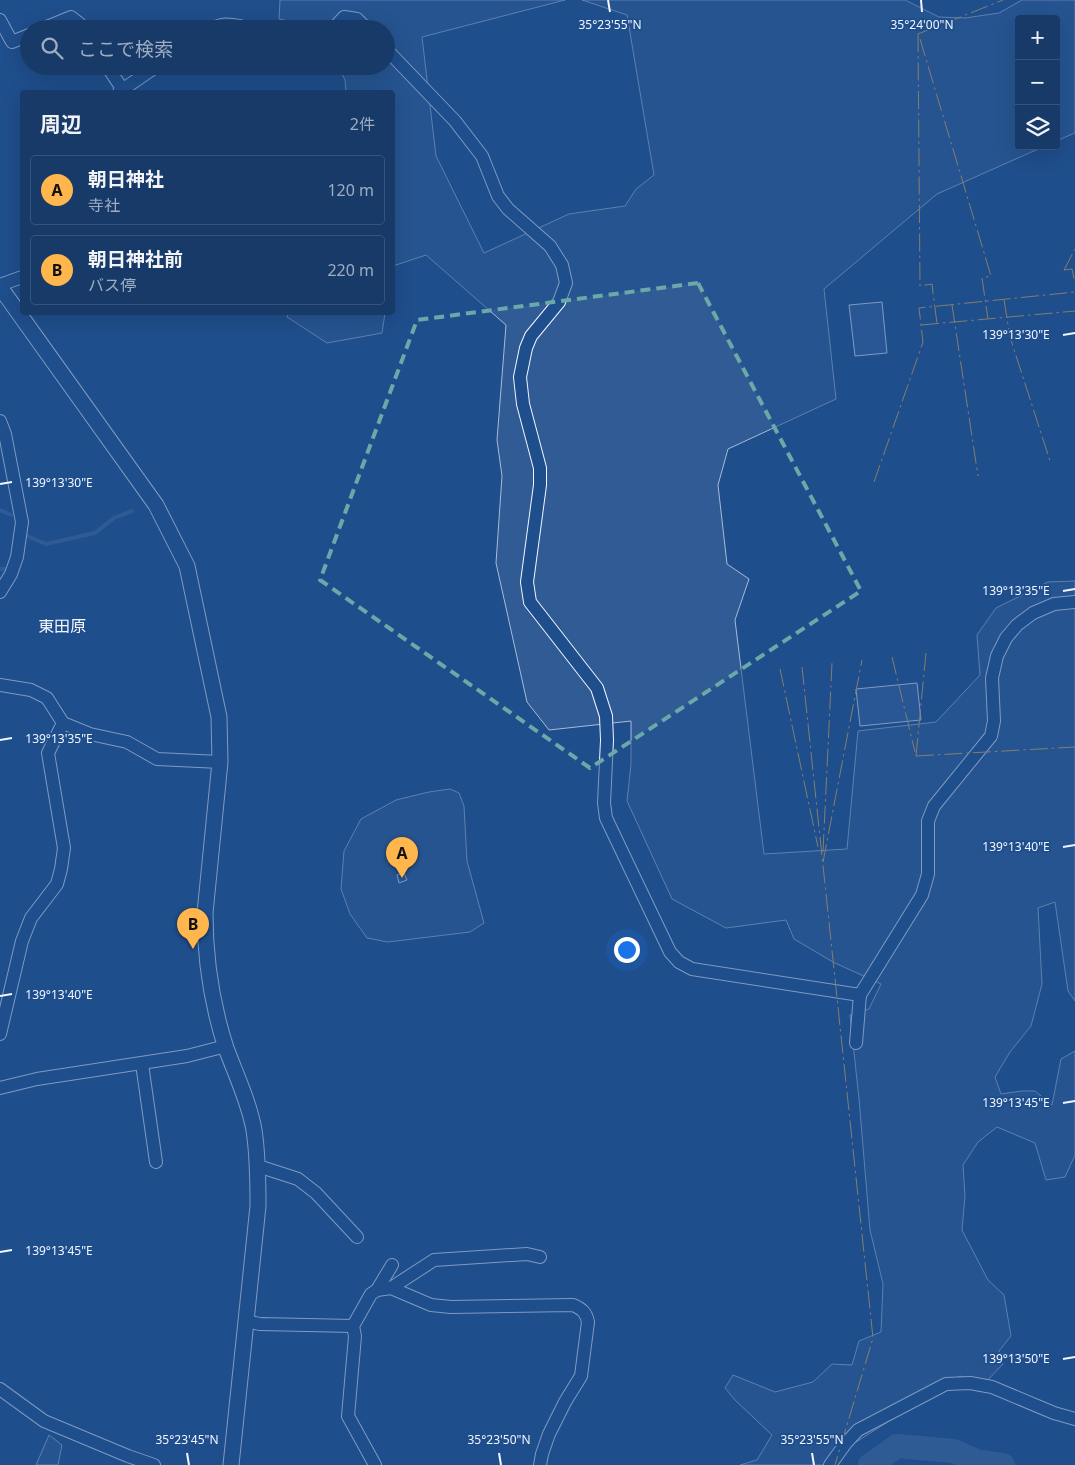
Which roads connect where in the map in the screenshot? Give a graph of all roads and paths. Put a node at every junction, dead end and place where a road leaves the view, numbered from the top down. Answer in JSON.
{"nodes":[{"id":1,"x":0,"y":20,"type":"edge"},
{"id":2,"x":64,"y":20,"type":"edge"},
{"id":3,"x":75,"y":20,"type":"edge"},
{"id":4,"x":341,"y":20,"type":"edge"},
{"id":5,"x":358,"y":20,"type":"edge"},
{"id":6,"x":20,"y":38,"type":"edge"},
{"id":7,"x":395,"y":58,"type":"edge"},
{"id":8,"x":112,"y":75,"type":"edge"},
{"id":9,"x":144,"y":75,"type":"edge"},
{"id":10,"x":120,"y":90,"type":"edge"},
{"id":11,"x":122,"y":90,"type":"edge"},
{"id":12,"x":20,"y":278,"type":"edge"},
{"id":13,"x":0,"y":286,"type":"edge"},
{"id":14,"x":20,"y":314,"type":"edge"},
{"id":15,"x":21,"y":315,"type":"edge"},
{"id":16,"x":0,"y":421,"type":"edge"},
{"id":17,"x":0,"y":592,"type":"edge"},
{"id":18,"x":1075,"y":602,"type":"edge"},
{"id":19,"x":0,"y":685,"type":"edge"},
{"id":20,"x":63,"y":723,"type":"junction"},
{"id":21,"x":220,"y":762,"type":"junction"},
{"id":22,"x":860,"y":995,"type":"junction"},
{"id":23,"x":0,"y":1034,"type":"edge"},
{"id":24,"x":856,"y":1043,"type":"dead end"},
{"id":25,"x":226,"y":1046,"type":"junction"},
{"id":26,"x":142,"y":1064,"type":"junction"},
{"id":27,"x":0,"y":1082,"type":"edge"},
{"id":28,"x":0,"y":1088,"type":"edge"},
{"id":29,"x":156,"y":1162,"type":"dead end"},
{"id":30,"x":258,"y":1166,"type":"junction"},
{"id":31,"x":357,"y":1237,"type":"dead end"},
{"id":32,"x":540,"y":1257,"type":"dead end"},
{"id":33,"x":392,"y":1265,"type":"dead end"},
{"id":34,"x":391,"y":1288,"type":"junction"},
{"id":35,"x":377,"y":1290,"type":"junction"},
{"id":36,"x":245,"y":1321,"type":"junction"},
{"id":37,"x":353,"y":1326,"type":"junction"},
{"id":38,"x":0,"y":1389,"type":"edge"},
{"id":39,"x":1075,"y":1419,"type":"edge"},
{"id":40,"x":154,"y":1465,"type":"edge"},
{"id":41,"x":230,"y":1465,"type":"edge"},
{"id":42,"x":375,"y":1465,"type":"edge"},
{"id":43,"x":540,"y":1465,"type":"edge"},
{"id":44,"x":830,"y":1465,"type":"edge"}],
"edges":[{"from":1,"to":6,"type":"street"},
{"from":2,"to":3,"type":"street"},
{"from":4,"to":5,"type":"street"},
{"from":7,"to":22,"type":"street"},
{"from":8,"to":10,"type":"street"},
{"from":9,"to":11,"type":"street"},
{"from":12,"to":13,"type":"street"},
{"from":13,"to":14,"type":"street"},
{"from":15,"to":21,"type":"street"},
{"from":16,"to":17,"type":"street"},
{"from":18,"to":22,"type":"street"},
{"from":19,"to":20,"type":"street"},
{"from":20,"to":21,"type":"street"},
{"from":20,"to":23,"type":"street"},
{"from":21,"to":25,"type":"street"},
{"from":22,"to":24,"type":"street"},
{"from":25,"to":26,"type":"street"},
{"from":25,"to":30,"type":"street"},
{"from":26,"to":28,"type":"street"},
{"from":26,"to":29,"type":"street"},
{"from":27,"to":28,"type":"street"},
{"from":30,"to":31,"type":"street"},
{"from":30,"to":36,"type":"street"},
{"from":32,"to":34,"type":"street"},
{"from":33,"to":35,"type":"street"},
{"from":34,"to":35,"type":"street"},
{"from":34,"to":43,"type":"street"},
{"from":35,"to":37,"type":"street"},
{"from":36,"to":37,"type":"street"},
{"from":36,"to":41,"type":"street"},
{"from":37,"to":42,"type":"street"},
{"from":38,"to":40,"type":"street"},
{"from":39,"to":44,"type":"street"}]}
